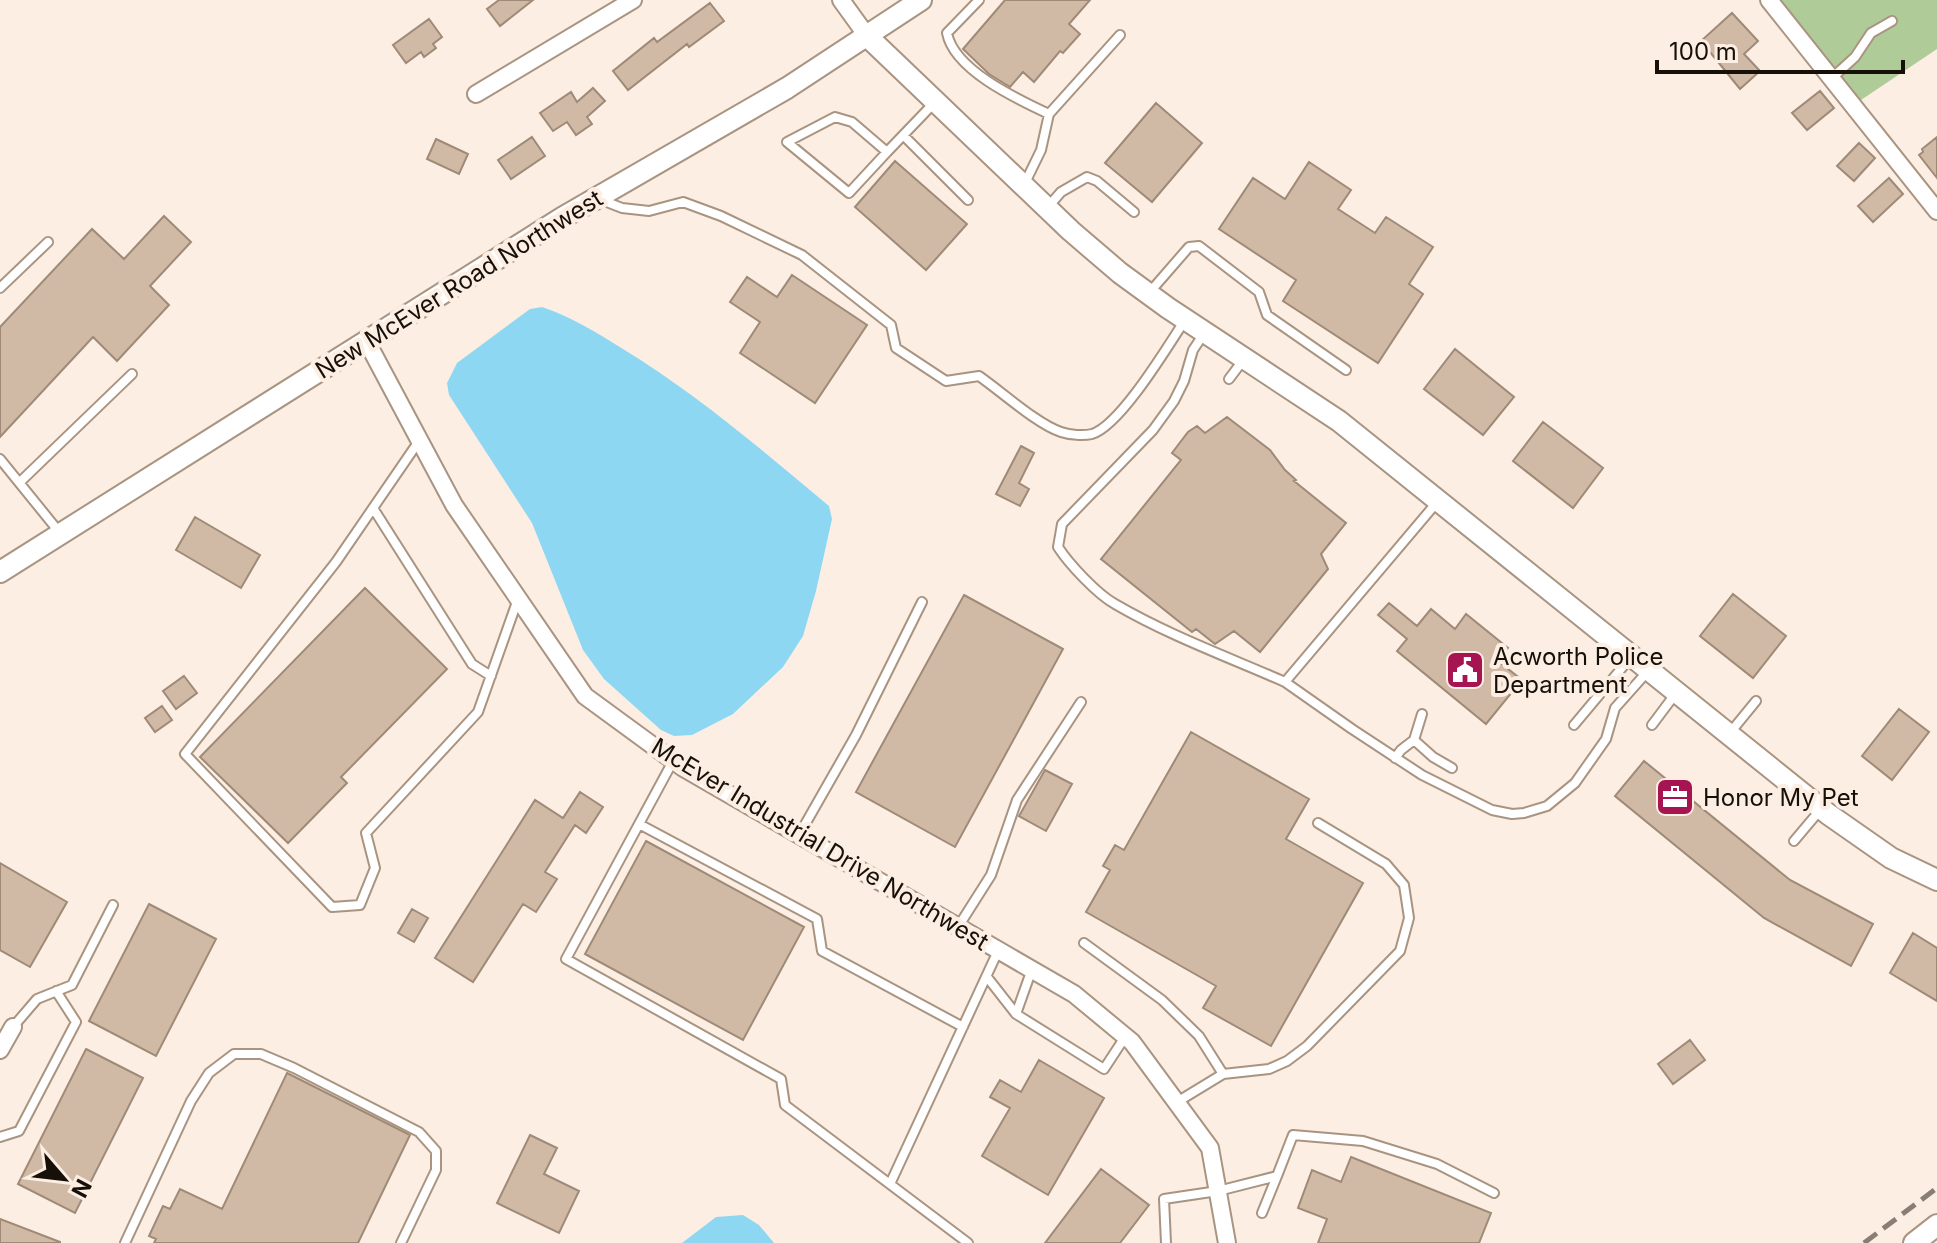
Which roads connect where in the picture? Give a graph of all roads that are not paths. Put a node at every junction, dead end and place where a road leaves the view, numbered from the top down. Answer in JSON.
{"nodes":[{"id":1,"x":633,"y":0,"type":"edge"},
{"id":2,"x":841,"y":0,"type":"edge"},
{"id":3,"x":921,"y":0,"type":"edge"},
{"id":4,"x":979,"y":0,"type":"edge"},
{"id":5,"x":1769,"y":0,"type":"edge"},
{"id":6,"x":1892,"y":21,"type":"dead end"},
{"id":7,"x":1120,"y":35,"type":"dead end"},
{"id":8,"x":867,"y":36,"type":"junction"},
{"id":9,"x":1831,"y":78,"type":"junction"},
{"id":10,"x":476,"y":94,"type":"dead end"},
{"id":11,"x":936,"y":101,"type":"junction"},
{"id":12,"x":1049,"y":114,"type":"junction"},
{"id":13,"x":904,"y":136,"type":"junction"},
{"id":14,"x":887,"y":152,"type":"junction"},
{"id":15,"x":1024,"y":186,"type":"junction"},
{"id":16,"x":597,"y":198,"type":"junction"},
{"id":17,"x":968,"y":200,"type":"dead end"},
{"id":18,"x":1047,"y":208,"type":"junction"},
{"id":19,"x":1937,"y":211,"type":"edge"},
{"id":20,"x":1134,"y":212,"type":"dead end"},
{"id":21,"x":48,"y":242,"type":"dead end"},
{"id":22,"x":0,"y":288,"type":"edge"},
{"id":23,"x":1148,"y":294,"type":"junction"},
{"id":24,"x":1185,"y":319,"type":"junction"},
{"id":25,"x":1205,"y":332,"type":"junction"},
{"id":26,"x":367,"y":342,"type":"junction"},
{"id":27,"x":1244,"y":358,"type":"junction"},
{"id":28,"x":1346,"y":370,"type":"dead end"},
{"id":29,"x":132,"y":374,"type":"dead end"},
{"id":30,"x":1229,"y":379,"type":"dead end"},
{"id":31,"x":419,"y":441,"type":"junction"},
{"id":32,"x":0,"y":459,"type":"edge"},
{"id":33,"x":20,"y":482,"type":"junction"},
{"id":34,"x":1438,"y":500,"type":"junction"},
{"id":35,"x":373,"y":508,"type":"junction"},
{"id":36,"x":61,"y":534,"type":"junction"},
{"id":37,"x":0,"y":572,"type":"edge"},
{"id":38,"x":518,"y":599,"type":"junction"},
{"id":39,"x":922,"y":602,"type":"dead end"},
{"id":40,"x":1631,"y":656,"type":"junction"},
{"id":41,"x":1648,"y":670,"type":"junction"},
{"id":42,"x":491,"y":676,"type":"junction"},
{"id":43,"x":1285,"y":682,"type":"junction"},
{"id":44,"x":1676,"y":693,"type":"junction"},
{"id":45,"x":1756,"y":701,"type":"dead end"},
{"id":46,"x":1081,"y":702,"type":"dead end"},
{"id":47,"x":1422,"y":714,"type":"dead end"},
{"id":48,"x":1574,"y":725,"type":"dead end"},
{"id":49,"x":1652,"y":725,"type":"dead end"},
{"id":50,"x":1729,"y":735,"type":"junction"},
{"id":51,"x":1414,"y":740,"type":"junction"},
{"id":52,"x":1395,"y":758,"type":"junction"},
{"id":53,"x":674,"y":761,"type":"junction"},
{"id":54,"x":1452,"y":768,"type":"dead end"},
{"id":55,"x":1821,"y":809,"type":"junction"},
{"id":56,"x":1318,"y":823,"type":"dead end"},
{"id":57,"x":639,"y":824,"type":"junction"},
{"id":58,"x":799,"y":835,"type":"junction"},
{"id":59,"x":1794,"y":841,"type":"dead end"},
{"id":60,"x":1937,"y":880,"type":"edge"},
{"id":61,"x":113,"y":905,"type":"dead end"},
{"id":62,"x":958,"y":927,"type":"junction"},
{"id":63,"x":1084,"y":943,"type":"dead end"},
{"id":64,"x":999,"y":950,"type":"junction"},
{"id":65,"x":1032,"y":969,"type":"junction"},
{"id":66,"x":987,"y":977,"type":"junction"},
{"id":67,"x":56,"y":991,"type":"junction"},
{"id":68,"x":1016,"y":1014,"type":"junction"},
{"id":69,"x":13,"y":1027,"type":"joint"},
{"id":70,"x":963,"y":1027,"type":"junction"},
{"id":71,"x":1125,"y":1037,"type":"junction"},
{"id":72,"x":0,"y":1050,"type":"edge"},
{"id":73,"x":1223,"y":1074,"type":"junction"},
{"id":74,"x":1176,"y":1102,"type":"junction"},
{"id":75,"x":0,"y":1137,"type":"edge"},
{"id":76,"x":1277,"y":1176,"type":"junction"},
{"id":77,"x":890,"y":1184,"type":"junction"},
{"id":78,"x":1218,"y":1191,"type":"junction"},
{"id":79,"x":1494,"y":1193,"type":"dead end"},
{"id":80,"x":1262,"y":1213,"type":"dead end"},
{"id":81,"x":1937,"y":1225,"type":"edge"},
{"id":82,"x":125,"y":1243,"type":"edge"},
{"id":83,"x":401,"y":1243,"type":"edge"},
{"id":84,"x":968,"y":1243,"type":"edge"},
{"id":85,"x":1166,"y":1243,"type":"edge"},
{"id":86,"x":1227,"y":1243,"type":"edge"},
{"id":87,"x":1914,"y":1243,"type":"edge"}],
"edges":[{"from":1,"to":10,"type":"street"},
{"from":2,"to":8,"type":"street"},
{"from":3,"to":8,"type":"street","name":"New McEver Road Northwest"},
{"from":4,"to":12,"type":"lane"},
{"from":5,"to":9,"type":"street"},
{"from":6,"to":9,"type":"lane"},
{"from":7,"to":12,"type":"lane"},
{"from":8,"to":11,"type":"street"},
{"from":8,"to":16,"type":"street","name":"New McEver Road Northwest"},
{"from":9,"to":19,"type":"street"},
{"from":11,"to":13,"type":"lane"},
{"from":11,"to":15,"type":"street"},
{"from":12,"to":15,"type":"lane"},
{"from":13,"to":14,"type":"lane"},
{"from":13,"to":17,"type":"lane"},
{"from":14,"to":14,"type":"lane"},
{"from":15,"to":18,"type":"street"},
{"from":16,"to":24,"type":"lane"},
{"from":16,"to":26,"type":"street","name":"New McEver Road Northwest"},
{"from":18,"to":20,"type":"lane"},
{"from":18,"to":23,"type":"street"},
{"from":21,"to":22,"type":"lane"},
{"from":23,"to":24,"type":"street"},
{"from":23,"to":28,"type":"lane"},
{"from":24,"to":25,"type":"street"},
{"from":25,"to":27,"type":"street"},
{"from":25,"to":43,"type":"lane"},
{"from":26,"to":31,"type":"street","name":"McEver Industrial Drive Northwest"},
{"from":26,"to":36,"type":"street","name":"New McEver Road Northwest"},
{"from":27,"to":30,"type":"lane"},
{"from":27,"to":34,"type":"street"},
{"from":29,"to":33,"type":"lane"},
{"from":31,"to":35,"type":"lane"},
{"from":31,"to":38,"type":"street","name":"McEver Industrial Drive Northwest"},
{"from":32,"to":33,"type":"lane"},
{"from":33,"to":36,"type":"lane"},
{"from":34,"to":40,"type":"street"},
{"from":34,"to":43,"type":"lane"},
{"from":35,"to":42,"type":"lane"},
{"from":35,"to":42,"type":"lane"},
{"from":36,"to":37,"type":"street","name":"New McEver Road Northwest"},
{"from":38,"to":42,"type":"lane"},
{"from":38,"to":53,"type":"street","name":"McEver Industrial Drive Northwest"},
{"from":39,"to":58,"type":"lane"},
{"from":40,"to":41,"type":"street"},
{"from":40,"to":48,"type":"lane"},
{"from":41,"to":44,"type":"street"},
{"from":41,"to":52,"type":"lane"},
{"from":43,"to":52,"type":"lane"},
{"from":44,"to":49,"type":"lane"},
{"from":44,"to":50,"type":"street"},
{"from":45,"to":50,"type":"lane"},
{"from":46,"to":62,"type":"lane"},
{"from":47,"to":51,"type":"lane"},
{"from":50,"to":55,"type":"street"},
{"from":51,"to":52,"type":"lane"},
{"from":51,"to":54,"type":"lane"},
{"from":53,"to":57,"type":"lane"},
{"from":53,"to":58,"type":"street","name":"McEver Industrial Drive Northwest"},
{"from":55,"to":59,"type":"lane"},
{"from":55,"to":60,"type":"street"},
{"from":56,"to":73,"type":"lane"},
{"from":57,"to":70,"type":"lane"},
{"from":57,"to":77,"type":"lane"},
{"from":58,"to":62,"type":"street","name":"McEver Industrial Drive Northwest"},
{"from":61,"to":67,"type":"lane"},
{"from":62,"to":64,"type":"street","name":"McEver Industrial Drive Northwest"},
{"from":63,"to":73,"type":"lane"},
{"from":64,"to":65,"type":"street","name":"McEver Industrial Drive Northwest"},
{"from":64,"to":66,"type":"lane"},
{"from":65,"to":68,"type":"lane"},
{"from":65,"to":71,"type":"street","name":"McEver Industrial Drive Northwest"},
{"from":66,"to":68,"type":"lane"},
{"from":66,"to":70,"type":"lane"},
{"from":67,"to":69,"type":"lane"},
{"from":67,"to":75,"type":"lane"},
{"from":68,"to":71,"type":"lane"},
{"from":69,"to":72,"type":"street"},
{"from":70,"to":77,"type":"lane"},
{"from":71,"to":74,"type":"street","name":"McEver Industrial Drive Northwest"},
{"from":73,"to":74,"type":"lane"},
{"from":74,"to":78,"type":"street","name":"McEver Industrial Drive Northwest"},
{"from":76,"to":78,"type":"lane"},
{"from":76,"to":79,"type":"lane"},
{"from":76,"to":80,"type":"lane"},
{"from":77,"to":84,"type":"lane"},
{"from":78,"to":85,"type":"lane"},
{"from":78,"to":86,"type":"street","name":"McEver Industrial Drive Northwest"},
{"from":81,"to":87,"type":"street"},
{"from":82,"to":83,"type":"lane"}]}
